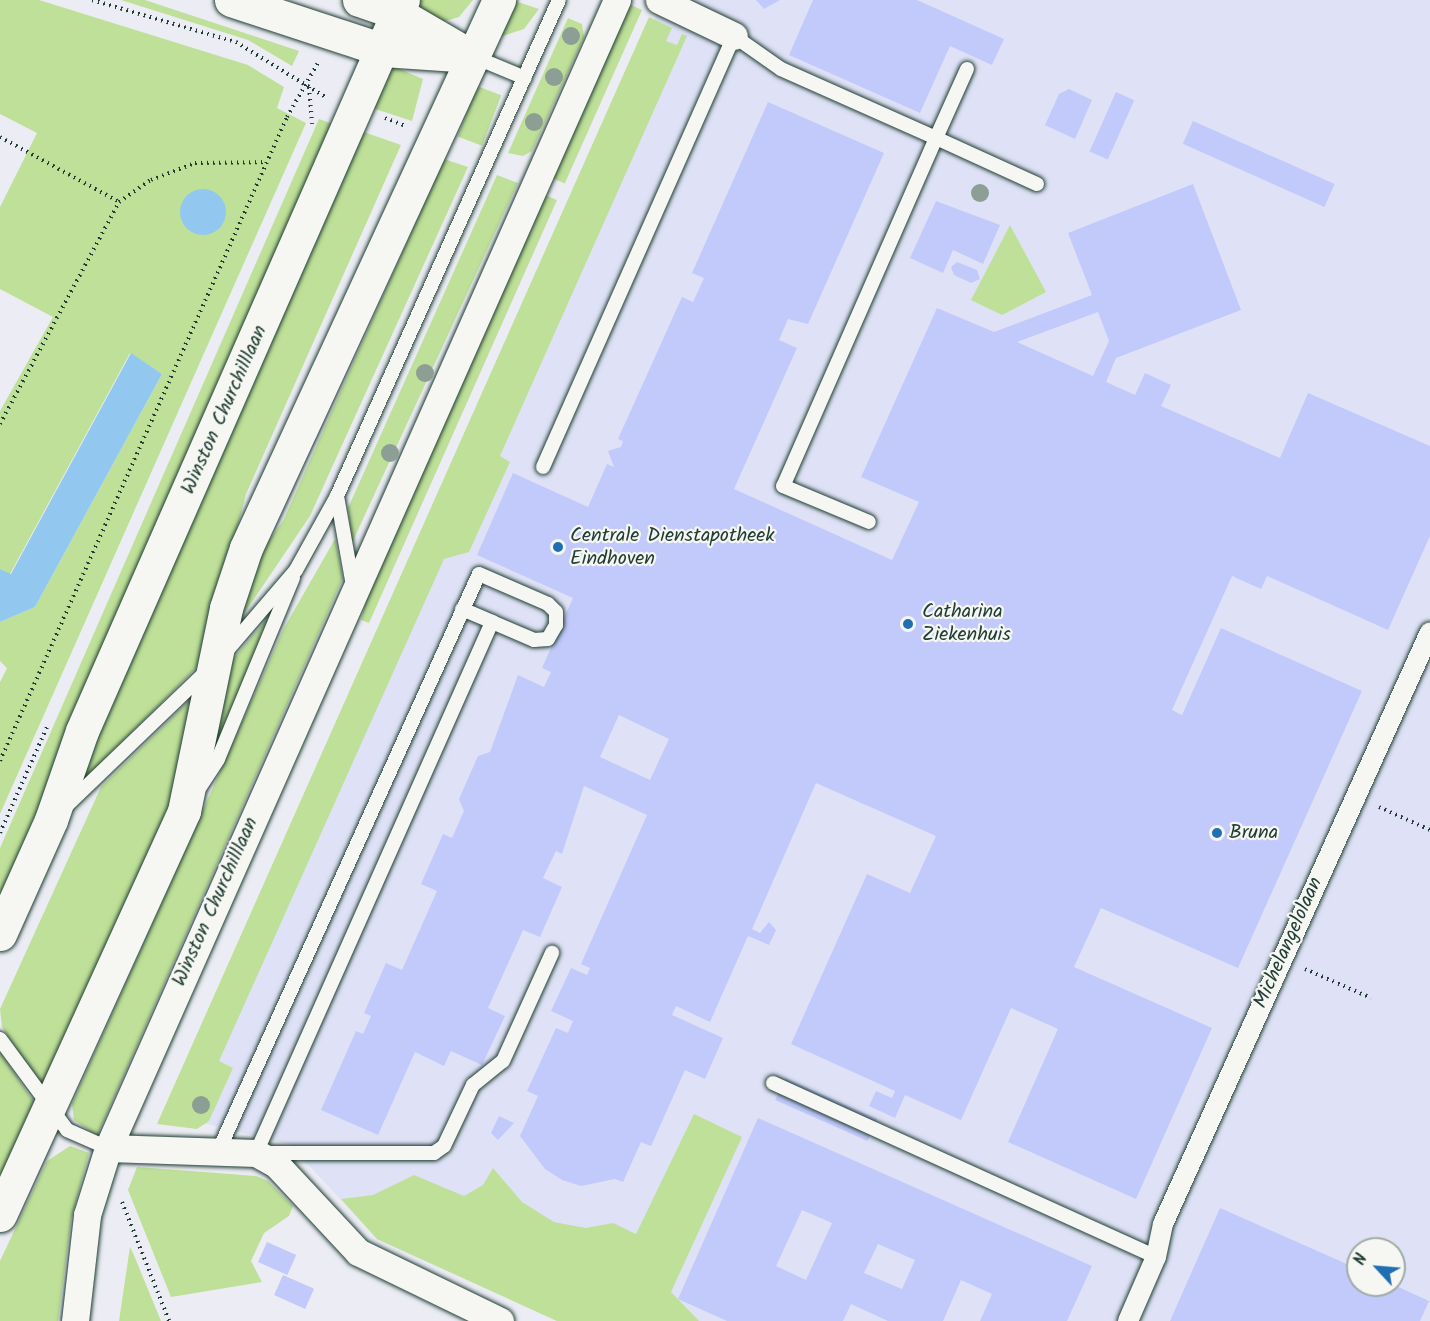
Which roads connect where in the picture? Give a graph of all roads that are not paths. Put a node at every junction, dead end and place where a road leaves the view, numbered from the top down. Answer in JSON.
{"nodes":[{"id":1,"x":231,"y":0,"type":"edge"},
{"id":2,"x":359,"y":0,"type":"edge"},
{"id":3,"x":499,"y":0,"type":"edge"},
{"id":4,"x":559,"y":0,"type":"edge"},
{"id":5,"x":617,"y":0,"type":"edge"},
{"id":6,"x":659,"y":0,"type":"edge"},
{"id":7,"x":400,"y":6,"type":"edge"},
{"id":8,"x":734,"y":36,"type":"junction"},
{"id":9,"x":383,"y":50,"type":"junction"},
{"id":10,"x":472,"y":56,"type":"junction"},
{"id":11,"x":967,"y":69,"type":"dead end"},
{"id":12,"x":525,"y":78,"type":"junction"},
{"id":13,"x":936,"y":138,"type":"junction"},
{"id":14,"x":1037,"y":184,"type":"dead end"},
{"id":15,"x":543,"y":468,"type":"dead end"},
{"id":16,"x":337,"y":496,"type":"junction"},
{"id":17,"x":869,"y":522,"type":"dead end"},
{"id":18,"x":296,"y":570,"type":"junction"},
{"id":19,"x":354,"y":591,"type":"junction"},
{"id":20,"x":462,"y":609,"type":"junction"},
{"id":21,"x":492,"y":622,"type":"junction"},
{"id":22,"x":1430,"y":632,"type":"edge"},
{"id":23,"x":214,"y":665,"type":"junction"},
{"id":24,"x":184,"y":810,"type":"junction"},
{"id":25,"x":51,"y":820,"type":"junction"},
{"id":26,"x":0,"y":934,"type":"edge"},
{"id":27,"x":552,"y":953,"type":"dead end"},
{"id":28,"x":0,"y":1039,"type":"edge"},
{"id":29,"x":772,"y":1083,"type":"dead end"},
{"id":30,"x":49,"y":1108,"type":"junction"},
{"id":31,"x":108,"y":1148,"type":"junction"},
{"id":32,"x":256,"y":1153,"type":"junction"},
{"id":33,"x":216,"y":1156,"type":"junction"},
{"id":34,"x":0,"y":1215,"type":"edge"},
{"id":35,"x":1156,"y":1257,"type":"junction"},
{"id":36,"x":75,"y":1321,"type":"edge"},
{"id":37,"x":500,"y":1321,"type":"edge"},
{"id":38,"x":1128,"y":1321,"type":"edge"}],
"edges":[{"from":1,"to":9,"type":"main road"},
{"from":2,"to":7,"type":"main road"},
{"from":3,"to":10,"type":"main road","name":"Winston Churchilllaan"},
{"from":4,"to":12,"type":"lane","name":"Winston Churchilllaan"},
{"from":5,"to":19,"type":"street","name":"Winston Churchilllaan"},
{"from":6,"to":8,"type":"street"},
{"from":7,"to":9,"type":"main road","name":"Winston Churchilllaan"},
{"from":7,"to":10,"type":"main road"},
{"from":8,"to":13,"type":"lane"},
{"from":8,"to":15,"type":"lane"},
{"from":9,"to":10,"type":"main road"},
{"from":9,"to":25,"type":"main road","name":"Winston Churchilllaan"},
{"from":10,"to":12,"type":"lane"},
{"from":10,"to":23,"type":"main road","name":"Winston Churchilllaan"},
{"from":11,"to":13,"type":"lane"},
{"from":12,"to":16,"type":"lane","name":"Winston Churchilllaan"},
{"from":13,"to":14,"type":"lane"},
{"from":13,"to":17,"type":"lane"},
{"from":16,"to":18,"type":"lane","name":"Winston Churchilllaan"},
{"from":16,"to":19,"type":"lane"},
{"from":18,"to":23,"type":"lane","name":"Winston Churchilllaan"},
{"from":18,"to":24,"type":"lane","name":"Winston Churchilllaan"},
{"from":19,"to":31,"type":"street","name":"Winston Churchilllaan"},
{"from":20,"to":21,"type":"lane"},
{"from":20,"to":21,"type":"lane"},
{"from":20,"to":33,"type":"lane"},
{"from":21,"to":32,"type":"lane"},
{"from":22,"to":35,"type":"street","name":"Michelangelolaan"},
{"from":23,"to":24,"type":"main road","name":"Winston Churchilllaan"},
{"from":23,"to":25,"type":"lane","name":"Winston Churchilllaan"},
{"from":24,"to":30,"type":"main road","name":"Winston Churchilllaan"},
{"from":25,"to":26,"type":"main road","name":"Winston Churchilllaan"},
{"from":27,"to":32,"type":"lane"},
{"from":28,"to":30,"type":"lane"},
{"from":29,"to":35,"type":"lane"},
{"from":30,"to":31,"type":"lane"},
{"from":30,"to":34,"type":"main road","name":"Winston Churchilllaan"},
{"from":31,"to":33,"type":"street"},
{"from":31,"to":36,"type":"street","name":"Winston Churchilllaan"},
{"from":32,"to":33,"type":"street"},
{"from":32,"to":37,"type":"street"},
{"from":35,"to":38,"type":"street","name":"Michelangelolaan"}]}
